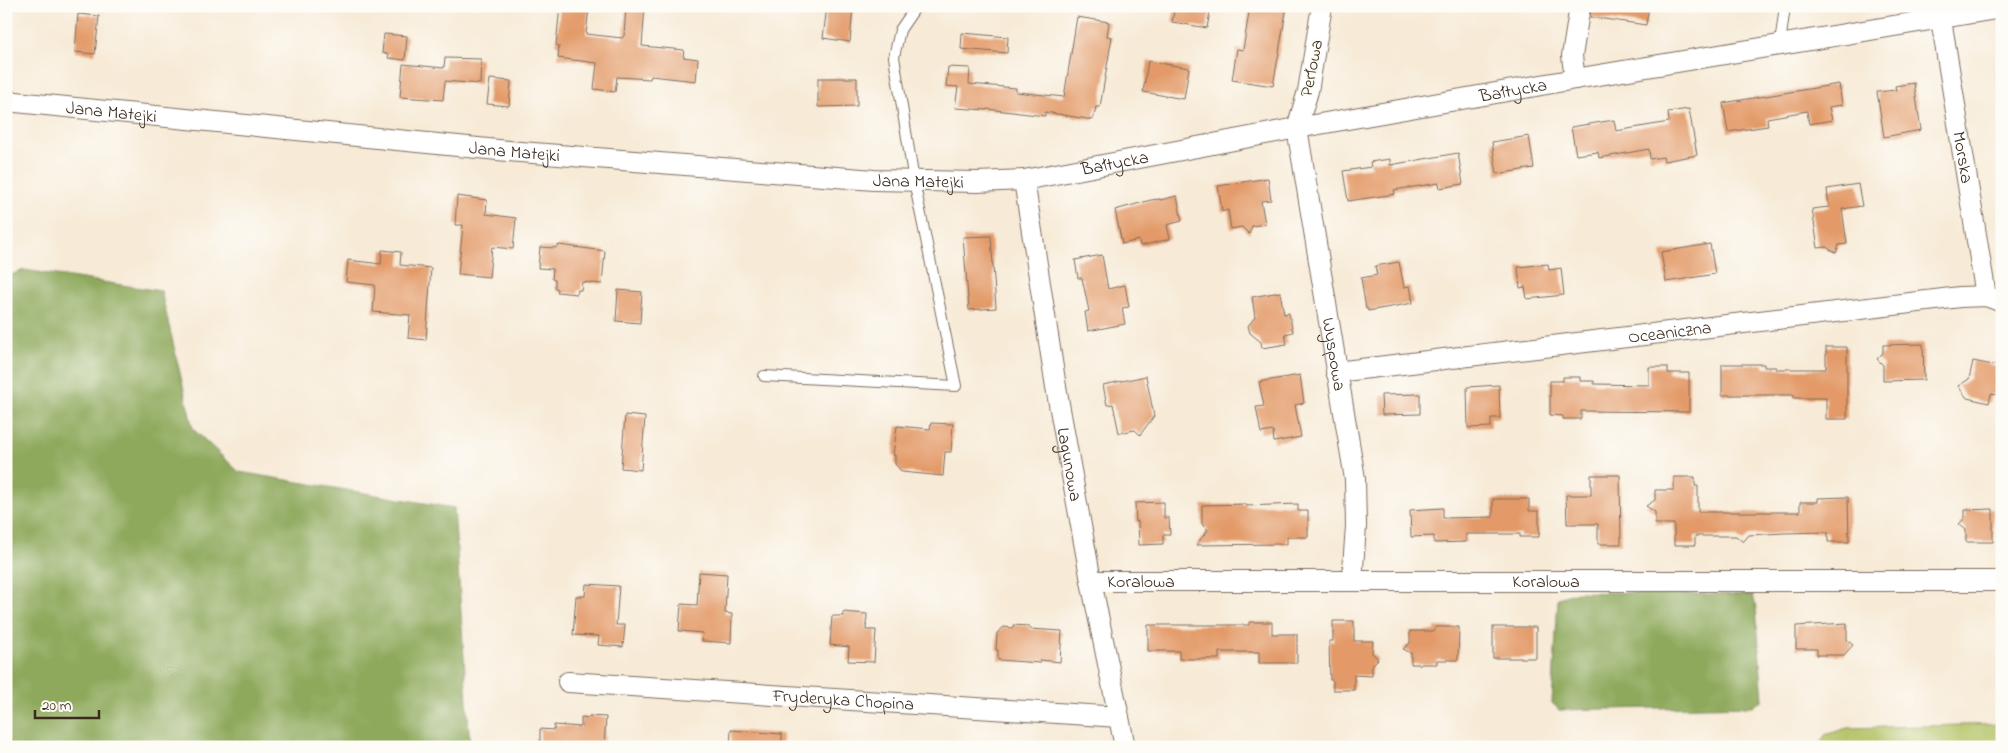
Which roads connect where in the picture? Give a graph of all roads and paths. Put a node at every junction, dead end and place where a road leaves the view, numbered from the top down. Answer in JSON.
{"nodes":[{"id":1,"x":920,"y":6,"type":"edge"},
{"id":2,"x":1322,"y":6,"type":"edge"},
{"id":3,"x":1580,"y":6,"type":"edge"},
{"id":4,"x":1785,"y":6,"type":"edge"},
{"id":5,"x":2002,"y":8,"type":"edge"},
{"id":6,"x":1940,"y":19,"type":"junction"},
{"id":7,"x":1780,"y":44,"type":"junction"},
{"id":8,"x":1575,"y":79,"type":"junction"},
{"id":9,"x":6,"y":101,"type":"edge"},
{"id":10,"x":1297,"y":128,"type":"junction"},
{"id":11,"x":1024,"y":180,"type":"junction"},
{"id":12,"x":914,"y":181,"type":"junction"},
{"id":13,"x":1994,"y":299,"type":"edge"},
{"id":14,"x":1336,"y":372,"type":"junction"},
{"id":15,"x":764,"y":376,"type":"dead end"},
{"id":16,"x":2002,"y":580,"type":"edge"},
{"id":17,"x":1091,"y":581,"type":"junction"},
{"id":18,"x":1352,"y":581,"type":"junction"},
{"id":19,"x":568,"y":682,"type":"dead end"},
{"id":20,"x":1120,"y":717,"type":"junction"},
{"id":21,"x":1125,"y":747,"type":"edge"}],
"edges":[{"from":1,"to":12,"type":"lane"},
{"from":2,"to":10,"type":"street","name":"Perłowa"},
{"from":3,"to":8,"type":"street"},
{"from":4,"to":7,"type":"lane"},
{"from":5,"to":6,"type":"street","name":"Bałtycka"},
{"from":6,"to":7,"type":"street","name":"Bałtycka"},
{"from":6,"to":13,"type":"street","name":"Morska"},
{"from":7,"to":8,"type":"street","name":"Bałtycka"},
{"from":8,"to":10,"type":"street","name":"Bałtycka"},
{"from":9,"to":12,"type":"street","name":"Jana Matejki"},
{"from":10,"to":11,"type":"street","name":"Bałtycka"},
{"from":10,"to":14,"type":"street","name":"Wyspowa"},
{"from":11,"to":12,"type":"street","name":"Jana Matejki"},
{"from":11,"to":17,"type":"street","name":"Lagunowa"},
{"from":12,"to":15,"type":"lane"},
{"from":13,"to":14,"type":"street","name":"Oceaniczna"},
{"from":14,"to":18,"type":"street","name":"Wyspowa"},
{"from":16,"to":18,"type":"street","name":"Koralowa"},
{"from":17,"to":18,"type":"street","name":"Koralowa"},
{"from":17,"to":20,"type":"street","name":"Lagunowa"},
{"from":19,"to":20,"type":"street","name":"Fryderyka Chopina"},
{"from":20,"to":21,"type":"street","name":"Lagunowa"}]}
